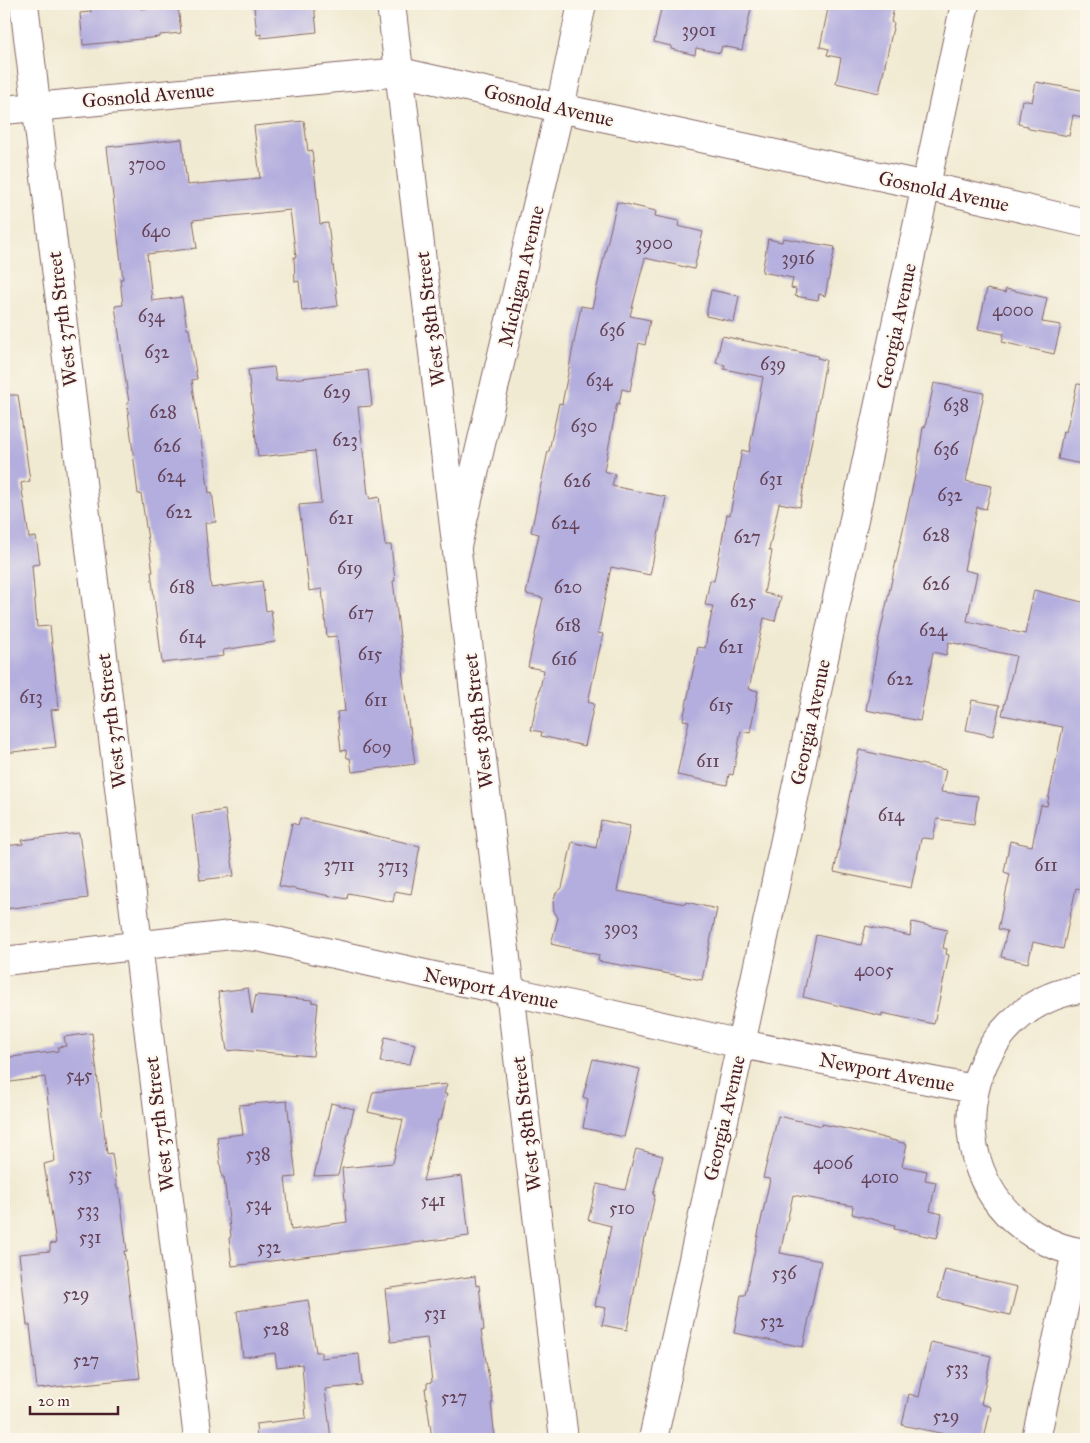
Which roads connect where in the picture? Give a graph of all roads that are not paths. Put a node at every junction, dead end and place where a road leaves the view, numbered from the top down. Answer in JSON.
{"nodes":[{"id":1,"x":24,"y":4,"type":"edge"},
{"id":2,"x":391,"y":4,"type":"edge"},
{"id":3,"x":582,"y":4,"type":"edge"},
{"id":4,"x":966,"y":4,"type":"edge"},
{"id":5,"x":400,"y":72,"type":"junction"},
{"id":6,"x":36,"y":106,"type":"junction"},
{"id":7,"x":560,"y":108,"type":"junction"},
{"id":8,"x":4,"y":110,"type":"edge"},
{"id":9,"x":926,"y":186,"type":"junction"},
{"id":10,"x":1086,"y":223,"type":"edge"},
{"id":11,"x":456,"y":547,"type":"junction"},
{"id":12,"x":138,"y":945,"type":"junction"},
{"id":13,"x":4,"y":961,"type":"edge"},
{"id":14,"x":1086,"y":988,"type":"edge"},
{"id":15,"x":510,"y":991,"type":"junction"},
{"id":16,"x":741,"y":1044,"type":"junction"},
{"id":17,"x":974,"y":1089,"type":"junction"},
{"id":18,"x":1081,"y":1253,"type":"edge"},
{"id":19,"x":198,"y":1439,"type":"edge"},
{"id":20,"x":564,"y":1439,"type":"edge"},
{"id":21,"x":653,"y":1439,"type":"edge"},
{"id":22,"x":1036,"y":1439,"type":"edge"}],
"edges":[{"from":1,"to":6,"type":"street","name":"West 37th Street"},
{"from":2,"to":5,"type":"street","name":"West 38th Street"},
{"from":3,"to":7,"type":"street","name":"Michigan Avenue"},
{"from":4,"to":9,"type":"street","name":"Georgia Avenue"},
{"from":5,"to":6,"type":"street","name":"Gosnold Avenue"},
{"from":5,"to":7,"type":"street","name":"Gosnold Avenue"},
{"from":5,"to":11,"type":"street","name":"West 38th Street"},
{"from":6,"to":8,"type":"street","name":"Gosnold Avenue"},
{"from":6,"to":12,"type":"street","name":"West 37th Street"},
{"from":7,"to":9,"type":"street","name":"Gosnold Avenue"},
{"from":7,"to":11,"type":"street","name":"Michigan Avenue"},
{"from":9,"to":10,"type":"street","name":"Gosnold Avenue"},
{"from":9,"to":16,"type":"street","name":"Georgia Avenue"},
{"from":11,"to":15,"type":"street","name":"West 38th Street"},
{"from":12,"to":13,"type":"street","name":"Newport Avenue"},
{"from":12,"to":15,"type":"street","name":"Newport Avenue"},
{"from":12,"to":19,"type":"street","name":"West 37th Street"},
{"from":14,"to":17,"type":"street"},
{"from":15,"to":16,"type":"street","name":"Newport Avenue"},
{"from":15,"to":20,"type":"street","name":"West 38th Street"},
{"from":16,"to":17,"type":"street","name":"Newport Avenue"},
{"from":16,"to":21,"type":"street","name":"Georgia Avenue"},
{"from":17,"to":18,"type":"street"},
{"from":18,"to":22,"type":"street"}]}
